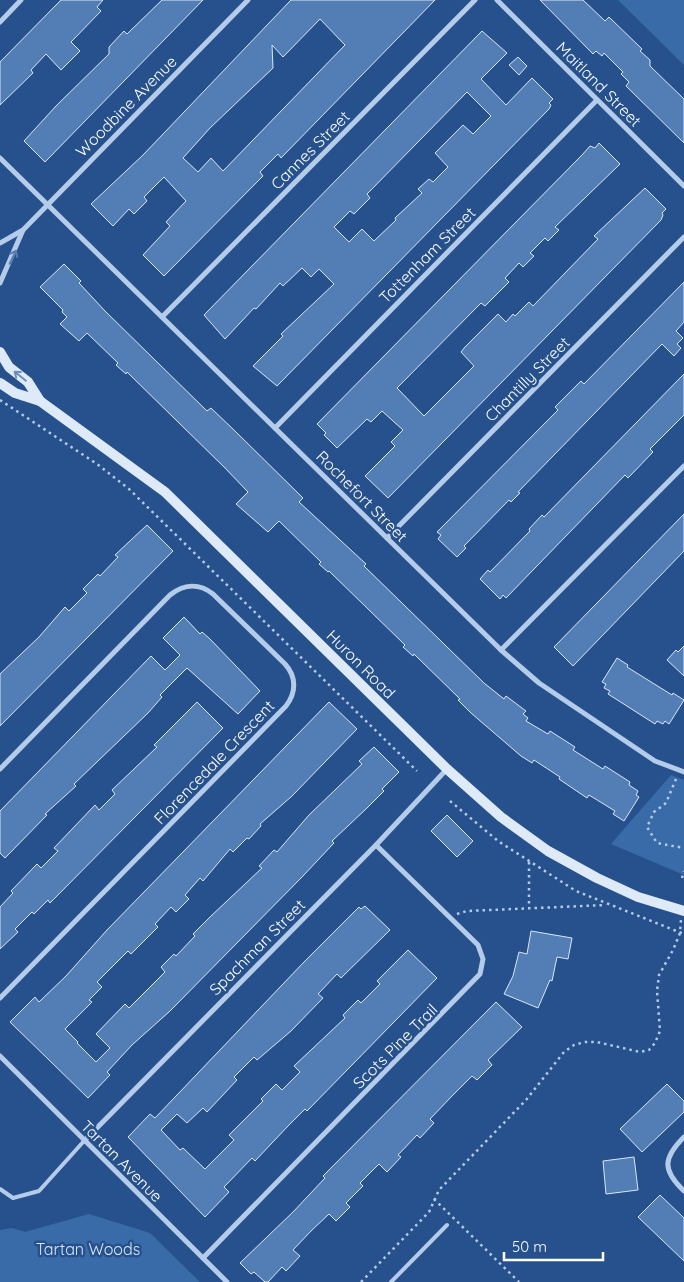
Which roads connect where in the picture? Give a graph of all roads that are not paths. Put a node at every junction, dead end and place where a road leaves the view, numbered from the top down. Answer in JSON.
{"nodes":[{"id":1,"x":21,"y":0,"type":"edge"},
{"id":2,"x":248,"y":0,"type":"edge"},
{"id":3,"x":475,"y":0,"type":"edge"},
{"id":4,"x":497,"y":0,"type":"edge"},
{"id":5,"x":0,"y":22,"type":"edge"},
{"id":6,"x":597,"y":100,"type":"junction"},
{"id":7,"x":0,"y":158,"type":"edge"},
{"id":8,"x":684,"y":186,"type":"edge"},
{"id":9,"x":47,"y":204,"type":"junction"},
{"id":10,"x":23,"y":230,"type":"junction"},
{"id":11,"x":684,"y":237,"type":"edge"},
{"id":12,"x":0,"y":243,"type":"edge"},
{"id":13,"x":0,"y":283,"type":"edge"},
{"id":14,"x":162,"y":317,"type":"junction"},
{"id":15,"x":0,"y":352,"type":"edge"},
{"id":16,"x":0,"y":383,"type":"edge"},
{"id":17,"x":40,"y":401,"type":"junction"},
{"id":18,"x":275,"y":428,"type":"junction"},
{"id":19,"x":684,"y":466,"type":"edge"},
{"id":20,"x":387,"y":538,"type":"junction"},
{"id":21,"x":502,"y":650,"type":"junction"},
{"id":22,"x":0,"y":769,"type":"edge"},
{"id":23,"x":447,"y":769,"type":"junction"},
{"id":24,"x":682,"y":771,"type":"edge"},
{"id":25,"x":376,"y":845,"type":"junction"},
{"id":26,"x":683,"y":910,"type":"edge"},
{"id":27,"x":0,"y":998,"type":"edge"},
{"id":28,"x":0,"y":1056,"type":"edge"},
{"id":29,"x":684,"y":1137,"type":"edge"},
{"id":30,"x":84,"y":1141,"type":"junction"},
{"id":31,"x":0,"y":1189,"type":"edge"},
{"id":32,"x":684,"y":1191,"type":"edge"},
{"id":33,"x":447,"y":1225,"type":"dead end"},
{"id":34,"x":203,"y":1258,"type":"junction"},
{"id":35,"x":227,"y":1282,"type":"edge"},
{"id":36,"x":391,"y":1282,"type":"edge"}],
"edges":[{"from":1,"to":5,"type":"street"},
{"from":2,"to":9,"type":"street","name":"Woodbine Avenue"},
{"from":3,"to":14,"type":"street","name":"Cannes Street"},
{"from":4,"to":6,"type":"street","name":"Maitland Street"},
{"from":6,"to":8,"type":"street","name":"Maitland Street"},
{"from":6,"to":18,"type":"street","name":"Tottenham Street"},
{"from":7,"to":9,"type":"street","name":"Rochefort Street"},
{"from":9,"to":10,"type":"street","name":"Woodbine Avenue"},
{"from":9,"to":14,"type":"street","name":"Rochefort Street"},
{"from":10,"to":12,"type":"street","name":"Woodbine Avenue"},
{"from":13,"to":10,"type":"street","name":"Woodbine Avenue","one_way":true},
{"from":11,"to":20,"type":"street","name":"Chantilly Street"},
{"from":14,"to":18,"type":"street","name":"Rochefort Street"},
{"from":17,"to":15,"type":"main road","name":"Huron Road","one_way":true},
{"from":16,"to":17,"type":"main road","name":"Huron Road"},
{"from":17,"to":23,"type":"main road","name":"Huron Road"},
{"from":18,"to":20,"type":"street","name":"Rochefort Street"},
{"from":19,"to":21,"type":"street"},
{"from":20,"to":21,"type":"street","name":"Rochefort Street"},
{"from":21,"to":24,"type":"street","name":"Rochefort Street"},
{"from":22,"to":27,"type":"street","name":"Florencedale Crescent"},
{"from":23,"to":25,"type":"street","name":"Spachman Street"},
{"from":23,"to":26,"type":"main road","name":"Huron Road"},
{"from":25,"to":30,"type":"street","name":"Spachman Street"},
{"from":25,"to":34,"type":"street","name":"Scots Pine Trail"},
{"from":28,"to":30,"type":"street","name":"Tartan Avenue"},
{"from":29,"to":32,"type":"street"},
{"from":30,"to":31,"type":"lane"},
{"from":30,"to":34,"type":"street","name":"Tartan Avenue"},
{"from":33,"to":36,"type":"lane"},
{"from":34,"to":35,"type":"street","name":"Tartan Avenue"}]}
